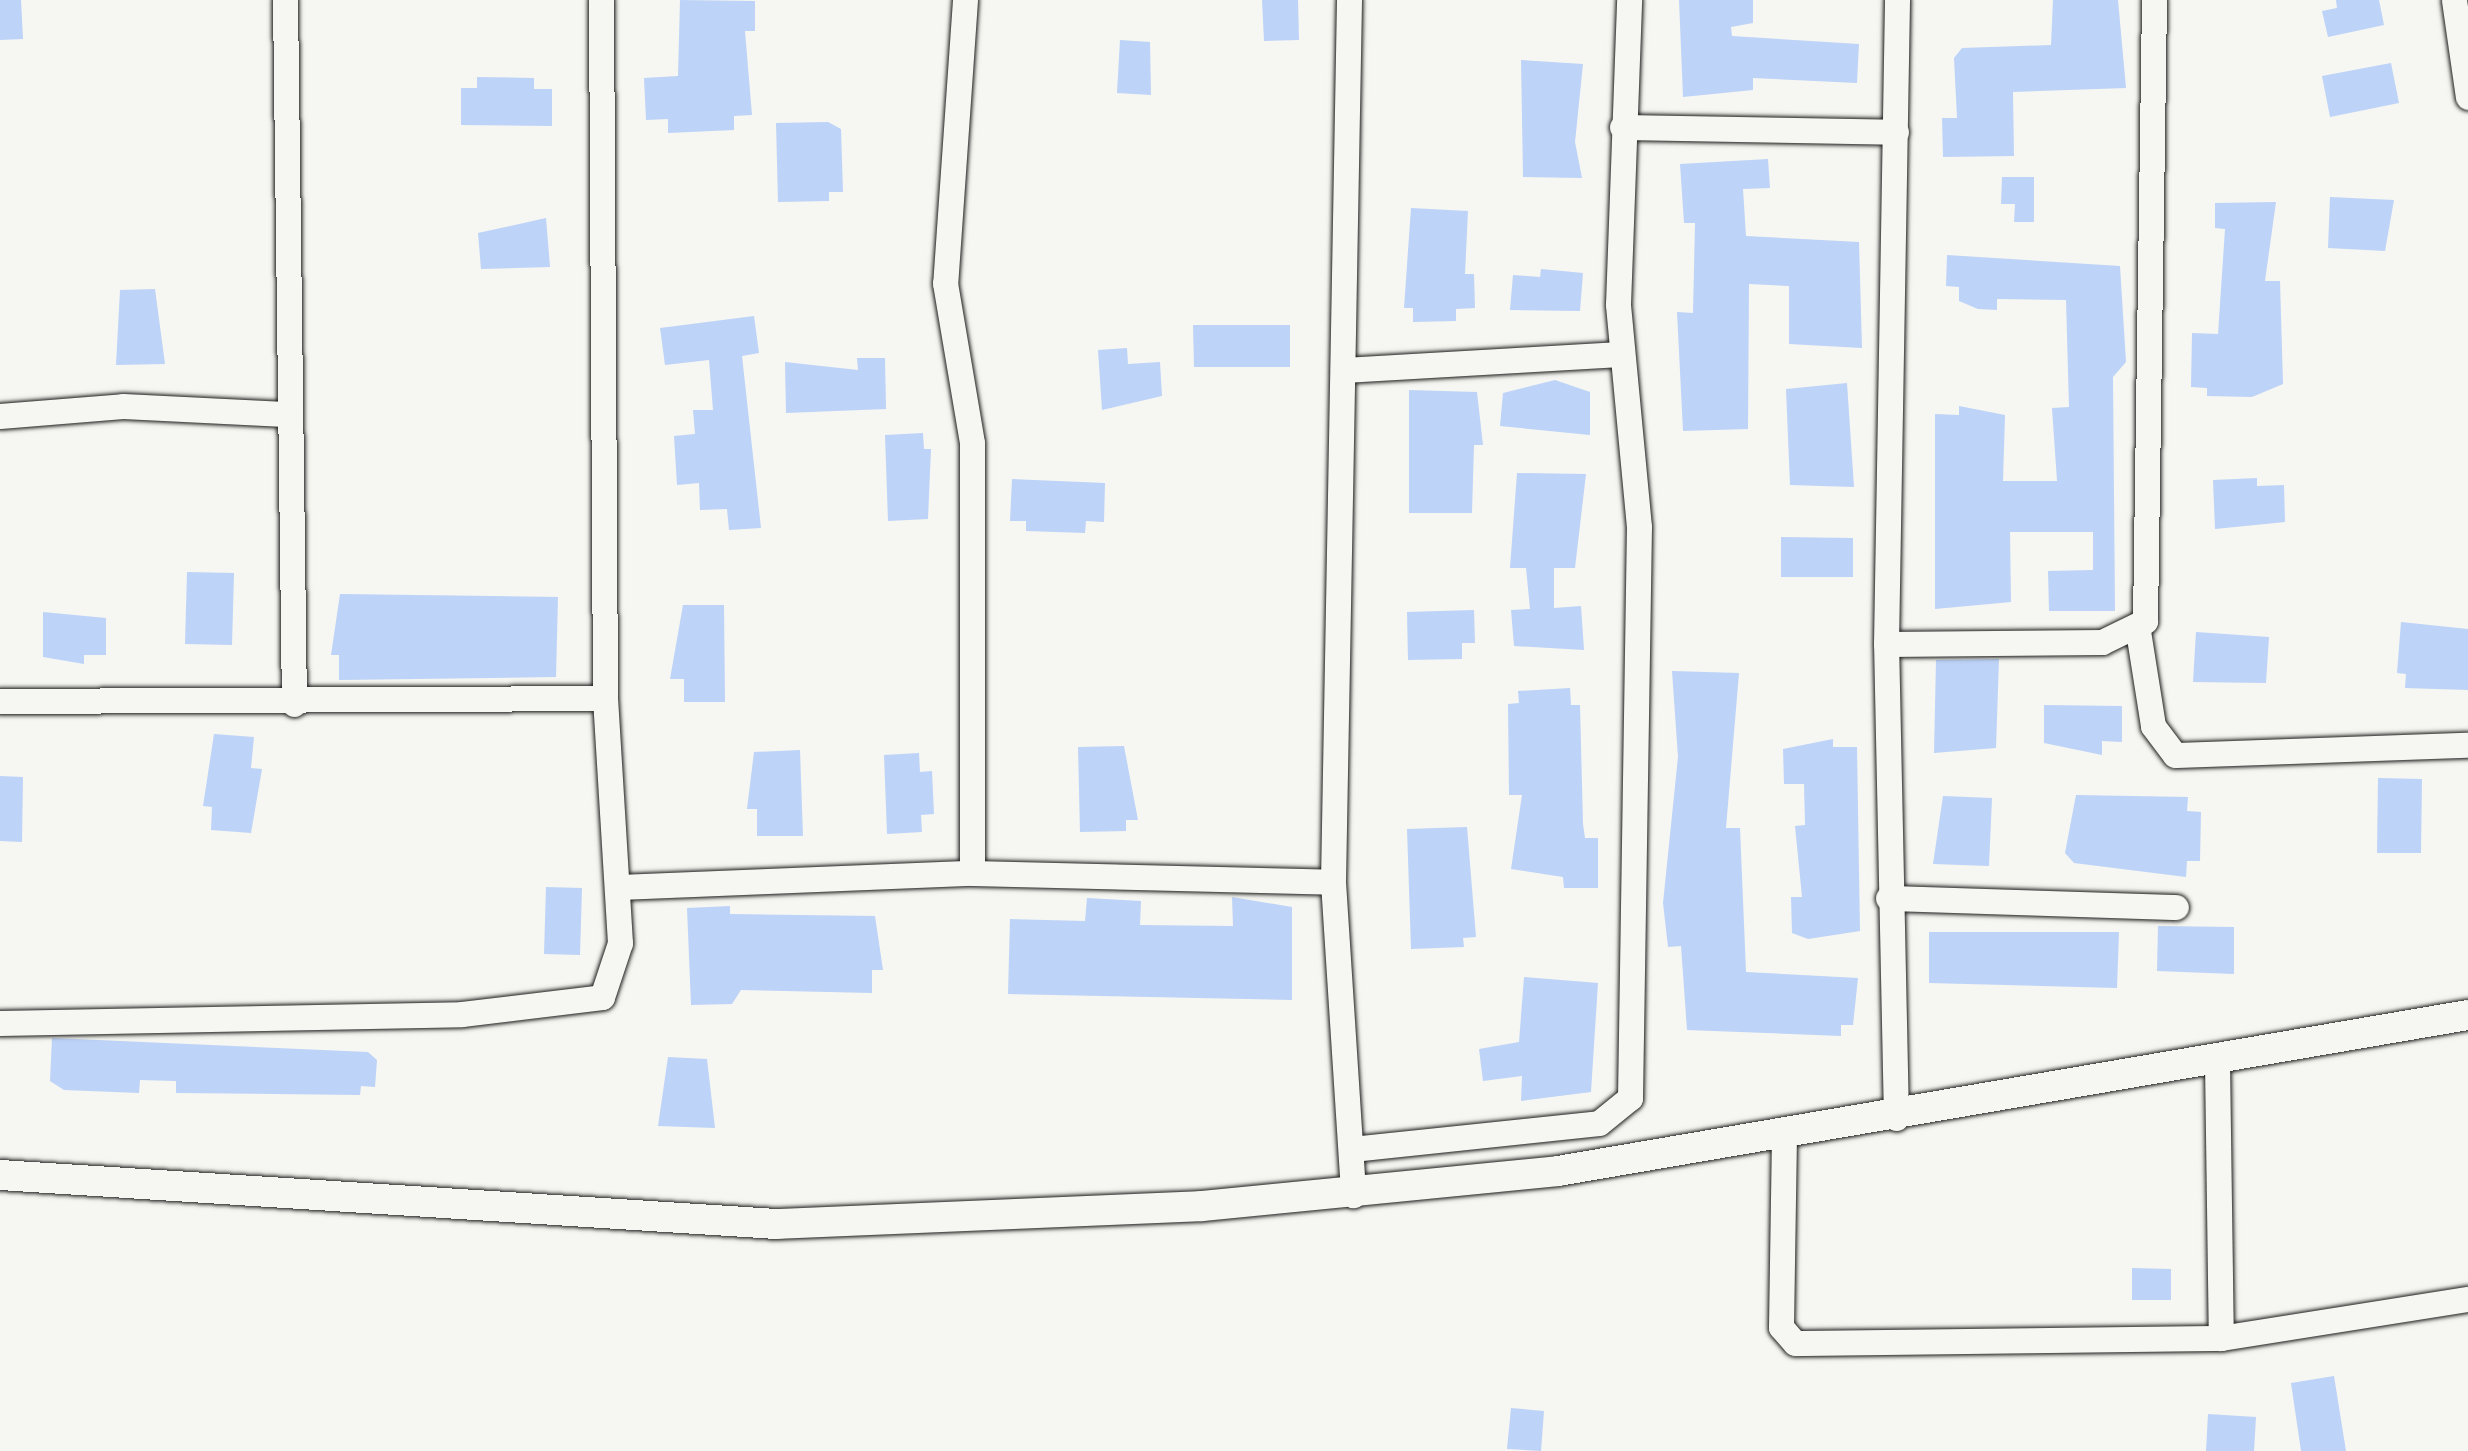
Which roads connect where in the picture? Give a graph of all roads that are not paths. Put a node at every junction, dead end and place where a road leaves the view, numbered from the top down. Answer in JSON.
{"nodes":[{"id":1,"x":285,"y":0,"type":"edge"},
{"id":2,"x":601,"y":0,"type":"edge"},
{"id":3,"x":965,"y":0,"type":"edge"},
{"id":4,"x":1349,"y":0,"type":"edge"},
{"id":5,"x":1629,"y":0,"type":"edge"},
{"id":6,"x":1897,"y":0,"type":"edge"},
{"id":7,"x":2154,"y":0,"type":"edge"},
{"id":8,"x":2454,"y":0,"type":"edge"},
{"id":9,"x":2463,"y":33,"type":"edge"},
{"id":10,"x":2468,"y":97,"type":"edge"},
{"id":11,"x":1622,"y":127,"type":"junction"},
{"id":12,"x":1896,"y":132,"type":"junction"},
{"id":13,"x":1621,"y":354,"type":"junction"},
{"id":14,"x":1343,"y":370,"type":"junction"},
{"id":15,"x":285,"y":414,"type":"junction"},
{"id":16,"x":0,"y":416,"type":"edge"},
{"id":17,"x":2138,"y":631,"type":"junction"},
{"id":18,"x":1886,"y":644,"type":"junction"},
{"id":19,"x":605,"y":698,"type":"junction"},
{"id":20,"x":0,"y":701,"type":"edge"},
{"id":21,"x":294,"y":704,"type":"junction"},
{"id":22,"x":2468,"y":745,"type":"edge"},
{"id":23,"x":972,"y":873,"type":"junction"},
{"id":24,"x":1333,"y":882,"type":"junction"},
{"id":25,"x":619,"y":886,"type":"junction"},
{"id":26,"x":1888,"y":898,"type":"junction"},
{"id":27,"x":2176,"y":907,"type":"dead end"},
{"id":28,"x":2468,"y":1014,"type":"edge"},
{"id":29,"x":0,"y":1023,"type":"edge"},
{"id":30,"x":2217,"y":1062,"type":"junction"},
{"id":31,"x":1896,"y":1118,"type":"junction"},
{"id":32,"x":1784,"y":1135,"type":"junction"},
{"id":33,"x":1352,"y":1149,"type":"junction"},
{"id":34,"x":0,"y":1175,"type":"edge"},
{"id":35,"x":1353,"y":1195,"type":"junction"},
{"id":36,"x":2468,"y":1299,"type":"edge"},
{"id":37,"x":2221,"y":1338,"type":"junction"}],
"edges":[{"from":1,"to":15,"type":"street"},
{"from":2,"to":19,"type":"street"},
{"from":3,"to":23,"type":"street"},
{"from":4,"to":14,"type":"street"},
{"from":5,"to":11,"type":"street"},
{"from":6,"to":12,"type":"street"},
{"from":7,"to":17,"type":"street"},
{"from":8,"to":9,"type":"street"},
{"from":9,"to":10,"type":"street"},
{"from":11,"to":12,"type":"street"},
{"from":11,"to":13,"type":"street"},
{"from":12,"to":18,"type":"street"},
{"from":13,"to":14,"type":"street"},
{"from":13,"to":33,"type":"street"},
{"from":14,"to":24,"type":"street"},
{"from":15,"to":16,"type":"street"},
{"from":15,"to":21,"type":"street"},
{"from":17,"to":18,"type":"street"},
{"from":17,"to":22,"type":"street"},
{"from":18,"to":26,"type":"street"},
{"from":19,"to":21,"type":"street"},
{"from":19,"to":25,"type":"street"},
{"from":20,"to":21,"type":"street"},
{"from":23,"to":24,"type":"street"},
{"from":23,"to":25,"type":"street"},
{"from":24,"to":33,"type":"street"},
{"from":25,"to":29,"type":"street"},
{"from":26,"to":27,"type":"street"},
{"from":26,"to":31,"type":"street"},
{"from":28,"to":30,"type":"street"},
{"from":30,"to":31,"type":"street"},
{"from":30,"to":37,"type":"street"},
{"from":31,"to":32,"type":"street"},
{"from":32,"to":35,"type":"street"},
{"from":32,"to":37,"type":"street"},
{"from":33,"to":35,"type":"street"},
{"from":34,"to":35,"type":"street"},
{"from":36,"to":37,"type":"street"}]}
